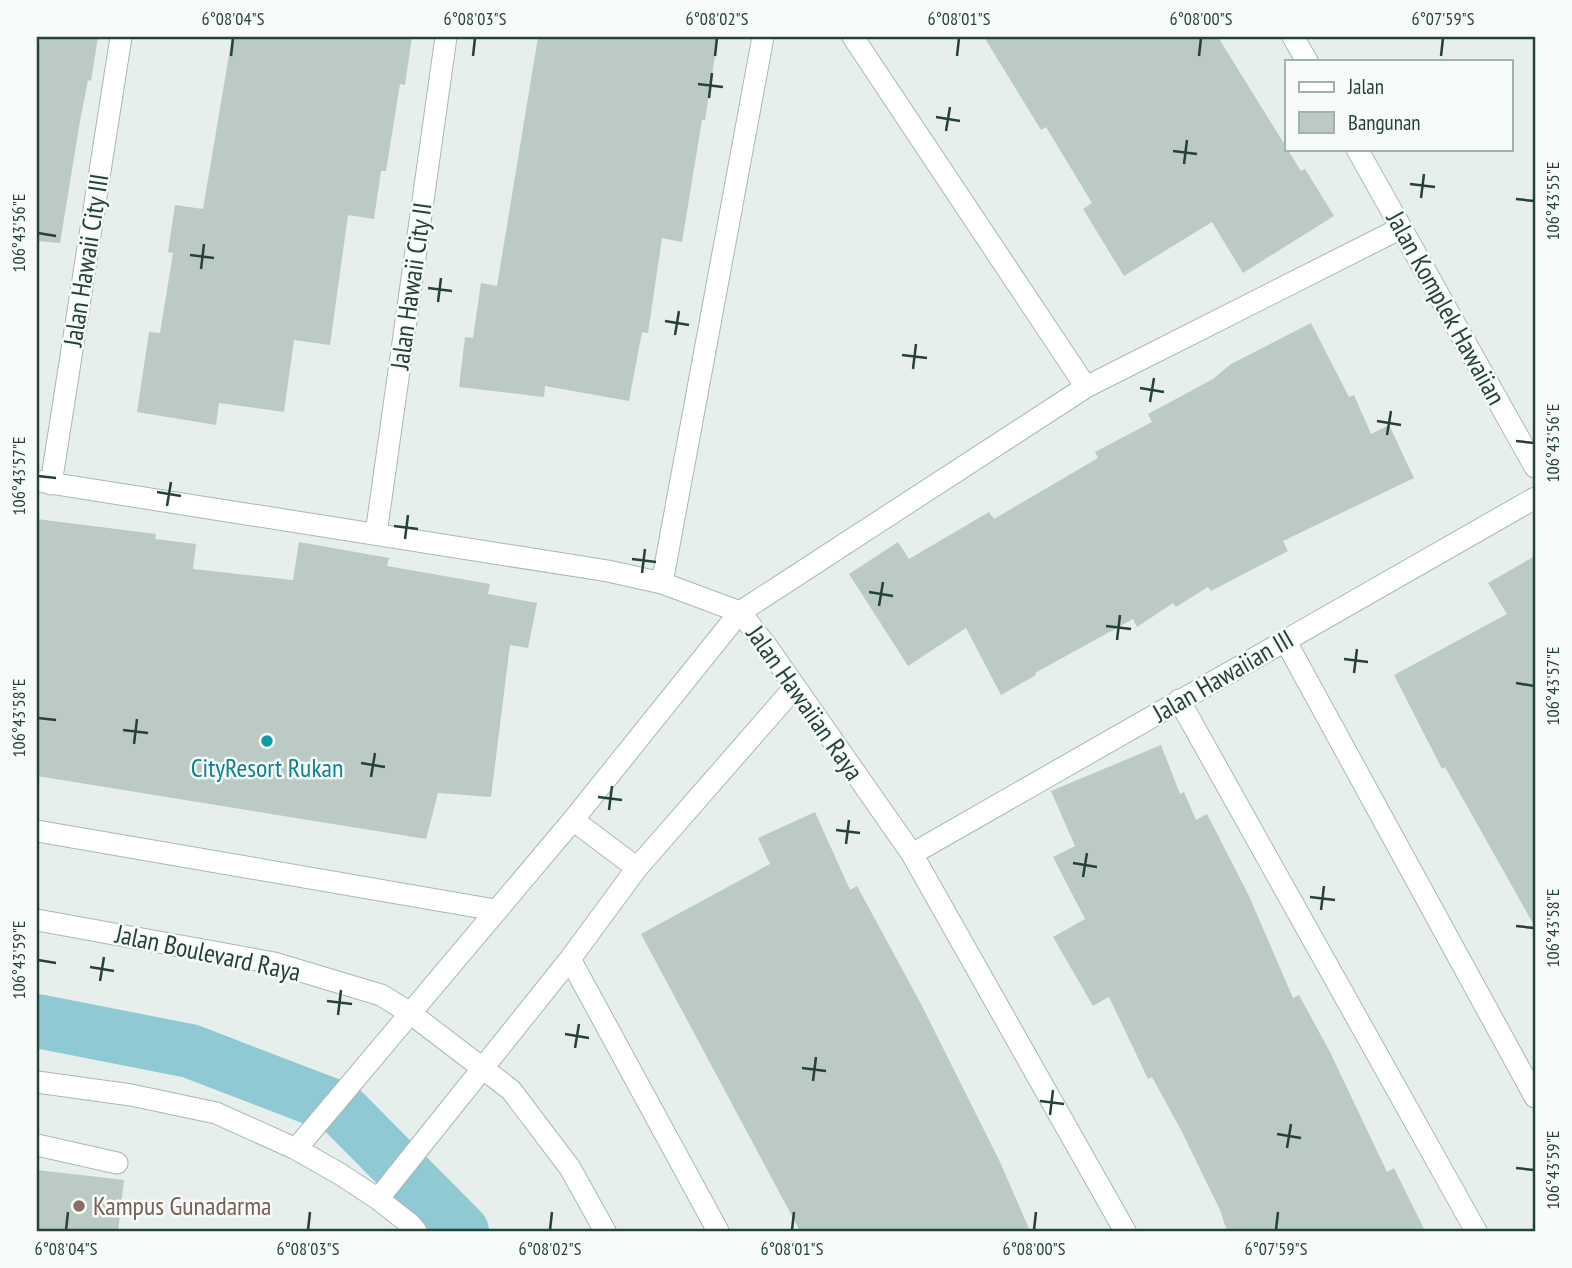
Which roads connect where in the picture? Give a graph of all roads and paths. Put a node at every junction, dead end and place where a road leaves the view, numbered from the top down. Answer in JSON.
{"nodes":[{"id":1,"x":121,"y":37,"type":"edge"},
{"id":2,"x":446,"y":37,"type":"edge"},
{"id":3,"x":763,"y":37,"type":"edge"},
{"id":4,"x":853,"y":37,"type":"edge"},
{"id":5,"x":1293,"y":37,"type":"edge"},
{"id":6,"x":1306,"y":60,"type":"edge"},
{"id":7,"x":1358,"y":150,"type":"edge"},
{"id":8,"x":1401,"y":228,"type":"junction"},
{"id":9,"x":1086,"y":387,"type":"junction"},
{"id":10,"x":1535,"y":467,"type":"edge"},
{"id":11,"x":44,"y":482,"type":"edge"},
{"id":12,"x":1535,"y":498,"type":"edge"},
{"id":13,"x":376,"y":534,"type":"junction"},
{"id":14,"x":662,"y":583,"type":"junction"},
{"id":15,"x":740,"y":612,"type":"junction"},
{"id":16,"x":1285,"y":640,"type":"junction"},
{"id":17,"x":795,"y":687,"type":"junction"},
{"id":18,"x":1179,"y":701,"type":"junction"},
{"id":19,"x":573,"y":820,"type":"junction"},
{"id":20,"x":37,"y":831,"type":"edge"},
{"id":21,"x":912,"y":854,"type":"junction"},
{"id":22,"x":637,"y":869,"type":"junction"},
{"id":23,"x":495,"y":911,"type":"junction"},
{"id":24,"x":37,"y":920,"type":"edge"},
{"id":25,"x":570,"y":959,"type":"junction"},
{"id":26,"x":410,"y":1013,"type":"junction"},
{"id":27,"x":483,"y":1068,"type":"junction"},
{"id":28,"x":37,"y":1082,"type":"edge"},
{"id":29,"x":1535,"y":1097,"type":"edge"},
{"id":30,"x":37,"y":1145,"type":"edge"},
{"id":31,"x":296,"y":1149,"type":"junction"},
{"id":32,"x":117,"y":1163,"type":"dead end"},
{"id":33,"x":378,"y":1199,"type":"junction"},
{"id":34,"x":416,"y":1231,"type":"edge"},
{"id":35,"x":606,"y":1231,"type":"edge"},
{"id":36,"x":719,"y":1231,"type":"edge"},
{"id":37,"x":1125,"y":1231,"type":"edge"},
{"id":38,"x":1476,"y":1231,"type":"edge"}],
"edges":[{"from":1,"to":11,"type":"street","name":"Jalan Hawaii City III"},
{"from":2,"to":13,"type":"street","name":"Jalan Hawaii City II"},
{"from":3,"to":14,"type":"street"},
{"from":4,"to":9,"type":"street"},
{"from":5,"to":6,"type":"street"},
{"from":7,"to":8,"type":"street","name":"Jalan Komplek Hawaiian"},
{"from":8,"to":9,"type":"street"},
{"from":8,"to":10,"type":"street","name":"Jalan Komplek Hawaiian"},
{"from":9,"to":15,"type":"street"},
{"from":11,"to":13,"type":"street","name":"Jalan Hawaiian Raya"},
{"from":12,"to":16,"type":"street","name":"Jalan Hawaiian III"},
{"from":13,"to":14,"type":"street","name":"Jalan Hawaiian Raya"},
{"from":14,"to":15,"type":"street","name":"Jalan Hawaiian Raya"},
{"from":15,"to":17,"type":"street","name":"Jalan Hawaiian Raya"},
{"from":15,"to":19,"type":"street"},
{"from":16,"to":18,"type":"street","name":"Jalan Hawaiian III"},
{"from":16,"to":29,"type":"street"},
{"from":17,"to":21,"type":"street","name":"Jalan Hawaiian Raya"},
{"from":17,"to":22,"type":"street"},
{"from":18,"to":21,"type":"street","name":"Jalan Hawaiian III"},
{"from":18,"to":38,"type":"street"},
{"from":19,"to":22,"type":"street"},
{"from":19,"to":23,"type":"street"},
{"from":20,"to":23,"type":"street"},
{"from":21,"to":37,"type":"street","name":"Jalan Hawaiian Raya"},
{"from":22,"to":25,"type":"street"},
{"from":23,"to":26,"type":"street"},
{"from":24,"to":26,"type":"street","name":"Jalan Boulevard Raya"},
{"from":25,"to":27,"type":"street"},
{"from":25,"to":36,"type":"street"},
{"from":26,"to":27,"type":"street","name":"Jalan Boulevard Raya"},
{"from":26,"to":31,"type":"street"},
{"from":27,"to":33,"type":"street"},
{"from":27,"to":35,"type":"street","name":"Jalan Boulevard Raya"},
{"from":28,"to":31,"type":"street"},
{"from":30,"to":32,"type":"street"},
{"from":31,"to":33,"type":"street"},
{"from":33,"to":34,"type":"street"}]}
